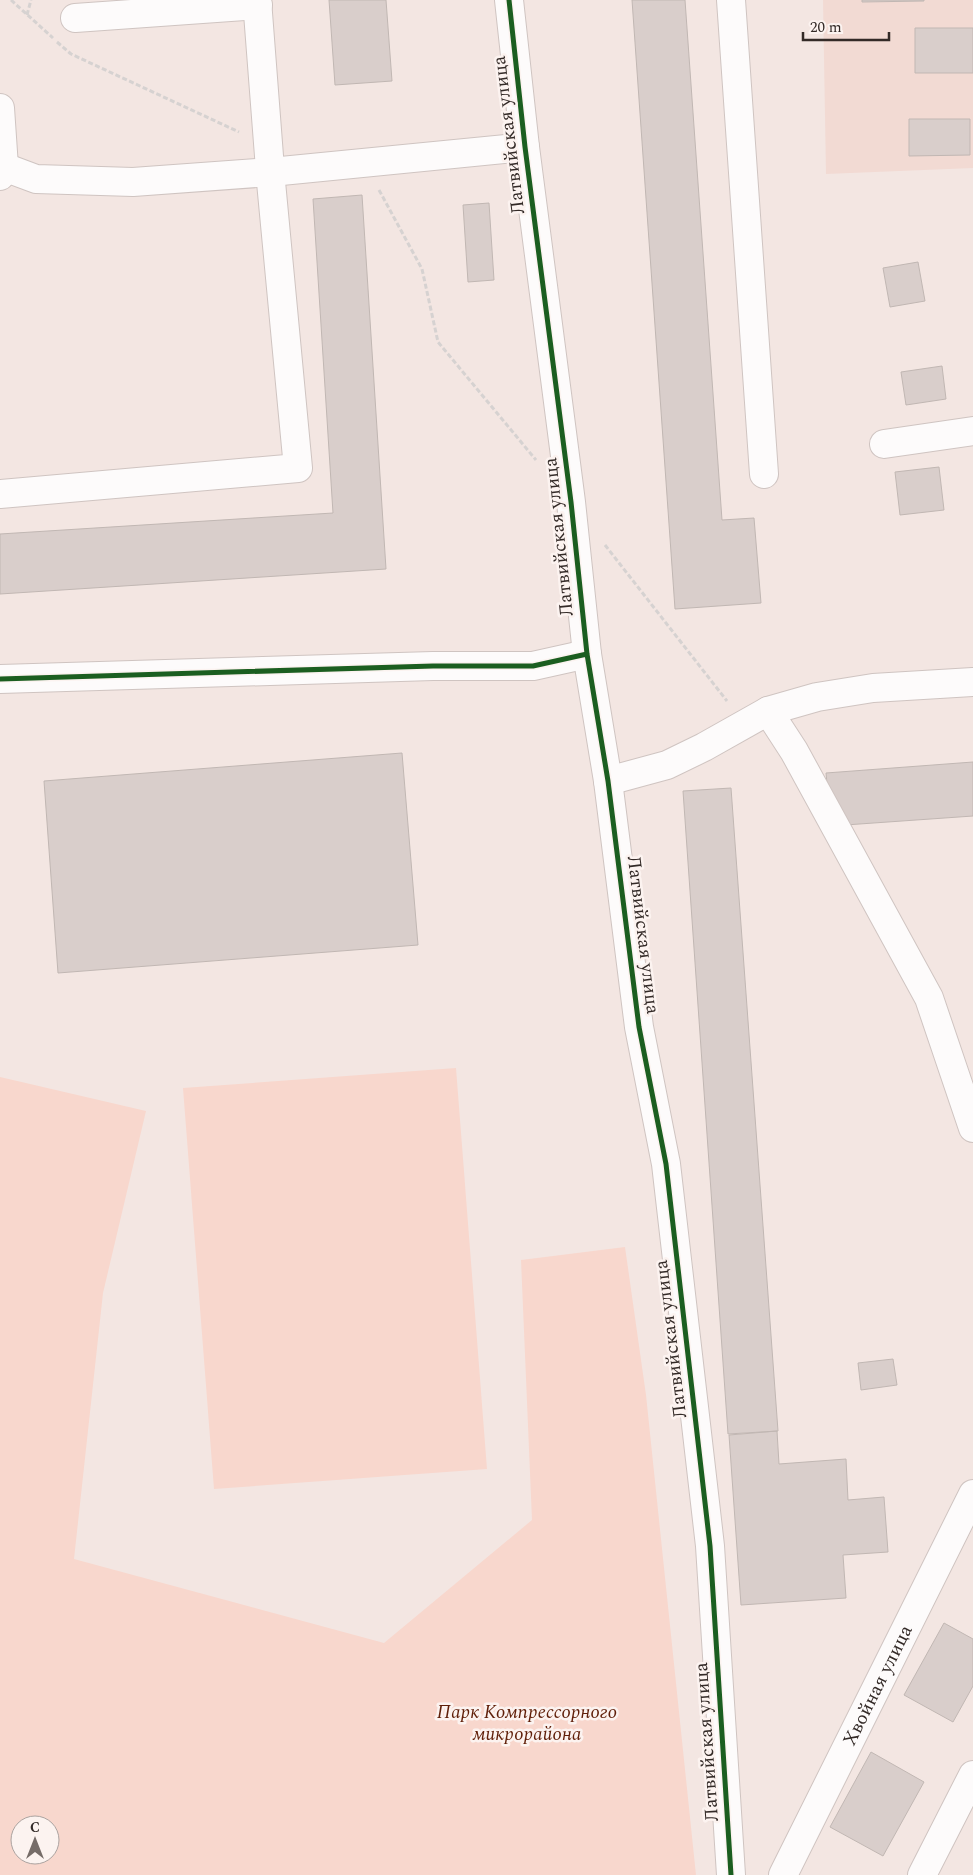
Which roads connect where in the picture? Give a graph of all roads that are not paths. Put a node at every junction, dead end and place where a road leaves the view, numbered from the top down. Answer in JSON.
{"nodes":[{"id":1,"x":509,"y":0,"type":"edge"},
{"id":2,"x":731,"y":0,"type":"edge"},
{"id":3,"x":258,"y":3,"type":"edge"},
{"id":4,"x":202,"y":5,"type":"edge"},
{"id":5,"x":75,"y":18,"type":"dead end"},
{"id":6,"x":0,"y":108,"type":"edge"},
{"id":7,"x":525,"y":148,"type":"junction"},
{"id":8,"x":270,"y":160,"type":"junction"},
{"id":9,"x":2,"y":172,"type":"edge"},
{"id":10,"x":973,"y":431,"type":"edge"},
{"id":11,"x":884,"y":444,"type":"dead end"},
{"id":12,"x":764,"y":474,"type":"dead end"},
{"id":13,"x":0,"y":494,"type":"edge"},
{"id":14,"x":587,"y":654,"type":"junction"},
{"id":15,"x":0,"y":679,"type":"edge"},
{"id":16,"x":973,"y":682,"type":"edge"},
{"id":17,"x":756,"y":717,"type":"junction"},
{"id":18,"x":608,"y":781,"type":"junction"},
{"id":19,"x":973,"y":1128,"type":"edge"},
{"id":20,"x":973,"y":1494,"type":"edge"},
{"id":21,"x":973,"y":1774,"type":"edge"},
{"id":22,"x":731,"y":1875,"type":"edge"},
{"id":23,"x":783,"y":1875,"type":"edge"},
{"id":24,"x":922,"y":1875,"type":"edge"}],
"edges":[{"from":1,"to":7,"type":"street","name":"Латвийская улица"},
{"from":2,"to":12,"type":"street"},
{"from":3,"to":4,"type":"street"},
{"from":3,"to":8,"type":"street"},
{"from":4,"to":5,"type":"street"},
{"from":6,"to":9,"type":"street"},
{"from":7,"to":8,"type":"street"},
{"from":7,"to":14,"type":"street","name":"Латвийская улица"},
{"from":8,"to":9,"type":"street"},
{"from":8,"to":13,"type":"street"},
{"from":10,"to":11,"type":"street"},
{"from":14,"to":15,"type":"street"},
{"from":14,"to":18,"type":"street","name":"Латвийская улица"},
{"from":16,"to":17,"type":"street"},
{"from":17,"to":18,"type":"street"},
{"from":17,"to":19,"type":"street"},
{"from":18,"to":22,"type":"street","name":"Латвийская улица"},
{"from":20,"to":23,"type":"street","name":"Хвойная улица"},
{"from":21,"to":24,"type":"street"}]}
